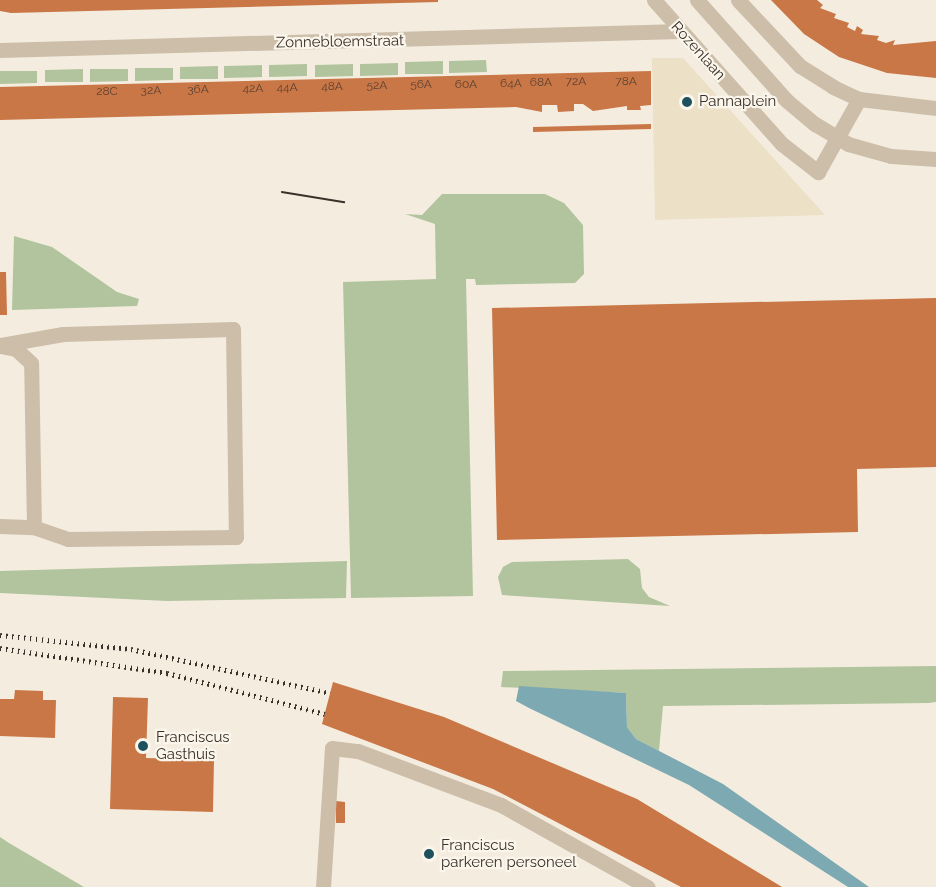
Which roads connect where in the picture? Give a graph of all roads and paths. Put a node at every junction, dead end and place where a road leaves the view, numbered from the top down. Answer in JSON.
{"nodes":[{"id":1,"x":654,"y":0,"type":"edge"},
{"id":2,"x":697,"y":0,"type":"edge"},
{"id":3,"x":738,"y":0,"type":"edge"},
{"id":4,"x":681,"y":31,"type":"junction"},
{"id":5,"x":0,"y":50,"type":"edge"},
{"id":6,"x":859,"y":99,"type":"junction"},
{"id":7,"x":936,"y":108,"type":"edge"},
{"id":8,"x":936,"y":159,"type":"edge"},
{"id":9,"x":0,"y":346,"type":"edge"},
{"id":10,"x":0,"y":526,"type":"edge"},
{"id":11,"x":34,"y":526,"type":"junction"},
{"id":12,"x":323,"y":887,"type":"edge"},
{"id":13,"x":648,"y":887,"type":"edge"}],
"edges":[{"from":1,"to":4,"type":"street","name":"Rozenlaan"},
{"from":2,"to":8,"type":"street","bridge":true},
{"from":3,"to":6,"type":"street"},
{"from":4,"to":5,"type":"street","name":"Zonnebloemstraat"},
{"from":4,"to":6,"type":"street","name":"Rozenlaan"},
{"from":6,"to":7,"type":"street"},
{"from":9,"to":11,"type":"street"},
{"from":9,"to":11,"type":"street"},
{"from":10,"to":11,"type":"street"},
{"from":12,"to":13,"type":"street"}]}
